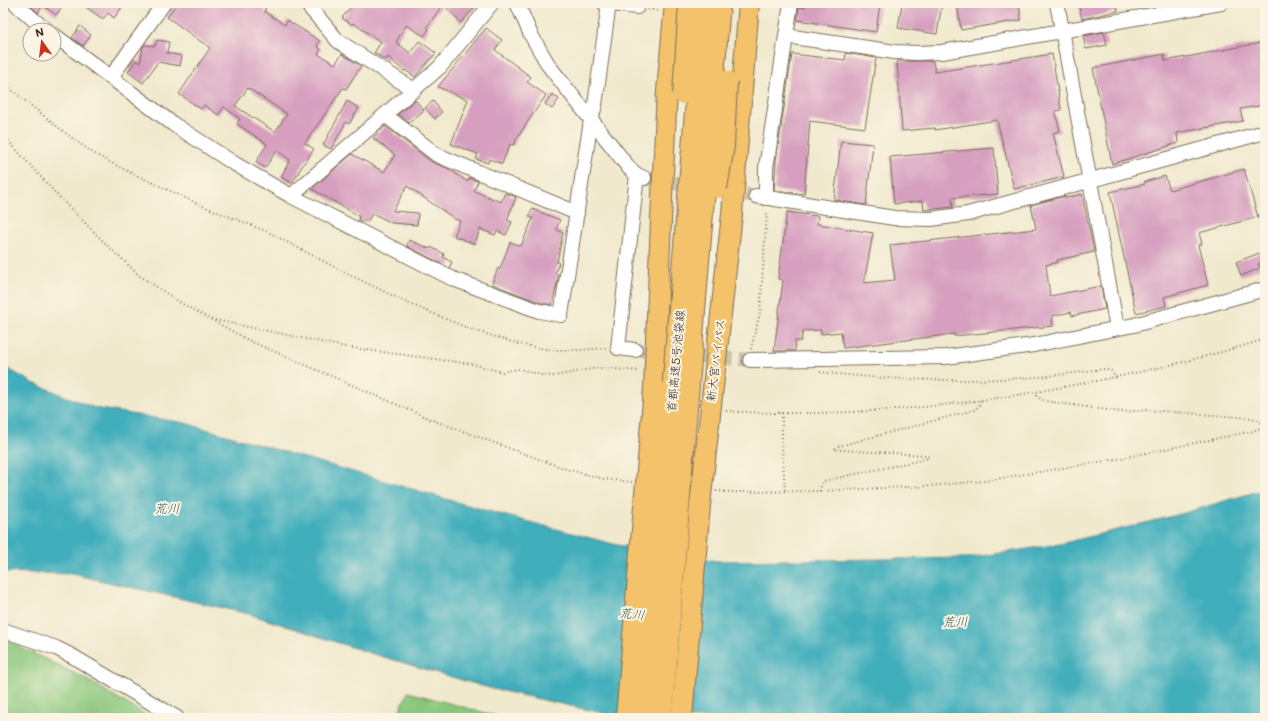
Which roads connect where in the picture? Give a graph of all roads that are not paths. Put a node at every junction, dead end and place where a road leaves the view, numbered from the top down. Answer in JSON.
{"nodes":[{"id":1,"x":15,"y":3,"type":"edge"},
{"id":2,"x":164,"y":3,"type":"edge"},
{"id":3,"x":306,"y":3,"type":"edge"},
{"id":4,"x":492,"y":3,"type":"edge"},
{"id":5,"x":517,"y":3,"type":"edge"},
{"id":6,"x":608,"y":3,"type":"edge"},
{"id":7,"x":675,"y":3,"type":"edge"},
{"id":8,"x":689,"y":3,"type":"edge"},
{"id":9,"x":704,"y":3,"type":"edge"},
{"id":10,"x":720,"y":3,"type":"edge"},
{"id":11,"x":731,"y":3,"type":"edge"},
{"id":12,"x":749,"y":3,"type":"edge"},
{"id":13,"x":791,"y":3,"type":"edge"},
{"id":14,"x":1057,"y":3,"type":"edge"},
{"id":15,"x":1221,"y":3,"type":"edge"},
{"id":16,"x":637,"y":7,"type":"dead end"},
{"id":17,"x":38,"y":22,"type":"edge"},
{"id":18,"x":1062,"y":31,"type":"junction"},
{"id":19,"x":786,"y":36,"type":"junction"},
{"id":20,"x":62,"y":41,"type":"edge"},
{"id":21,"x":111,"y":76,"type":"junction"},
{"id":22,"x":414,"y":90,"type":"junction"},
{"id":23,"x":385,"y":115,"type":"junction"},
{"id":24,"x":590,"y":120,"type":"junction"},
{"id":25,"x":1265,"y":132,"type":"edge"},
{"id":26,"x":1090,"y":180,"type":"junction"},
{"id":27,"x":291,"y":196,"type":"junction"},
{"id":28,"x":577,"y":213,"type":"junction"},
{"id":29,"x":1265,"y":289,"type":"edge"},
{"id":30,"x":1117,"y":328,"type":"junction"},
{"id":31,"x":684,"y":344,"type":"junction"},
{"id":32,"x":635,"y":350,"type":"tunnel mouth"},
{"id":33,"x":750,"y":360,"type":"tunnel mouth"},
{"id":34,"x":3,"y":630,"type":"edge"},
{"id":35,"x":177,"y":718,"type":"edge"},
{"id":36,"x":626,"y":718,"type":"edge"},
{"id":37,"x":645,"y":718,"type":"edge"},
{"id":38,"x":662,"y":718,"type":"edge"},
{"id":39,"x":682,"y":718,"type":"edge"}],
"edges":[{"from":1,"to":17,"type":"street"},
{"from":2,"to":21,"type":"street"},
{"from":3,"to":22,"type":"street"},
{"from":4,"to":22,"type":"street"},
{"from":5,"to":24,"type":"street"},
{"from":6,"to":16,"type":"street"},
{"from":6,"to":24,"type":"street"},
{"from":7,"to":36,"type":"highway","bridge":true},
{"from":8,"to":31,"type":"highway","bridge":true},
{"from":9,"to":31,"type":"highway","name":"首都高速5号池袋線","bridge":true},
{"from":10,"to":31,"type":"highway","name":"首都高速5号池袋線","bridge":true},
{"from":11,"to":31,"type":"highway","bridge":true},
{"from":12,"to":39,"type":"highway","name":"新大宮バイパス","bridge":true},
{"from":13,"to":19,"type":"street"},
{"from":14,"to":18,"type":"street"},
{"from":15,"to":18,"type":"street"},
{"from":18,"to":19,"type":"street"},
{"from":18,"to":26,"type":"street"},
{"from":19,"to":26,"type":"street"},
{"from":20,"to":21,"type":"street"},
{"from":21,"to":27,"type":"street"},
{"from":22,"to":23,"type":"street"},
{"from":23,"to":27,"type":"street"},
{"from":23,"to":28,"type":"street"},
{"from":24,"to":28,"type":"street"},
{"from":24,"to":32,"type":"street"},
{"from":25,"to":26,"type":"street"},
{"from":26,"to":30,"type":"street"},
{"from":27,"to":28,"type":"street"},
{"from":29,"to":30,"type":"street"},
{"from":30,"to":33,"type":"street"},
{"from":31,"to":37,"type":"highway","name":"首都高速5号池袋線","bridge":true},
{"from":31,"to":38,"type":"highway","name":"首都高速5号池袋線","bridge":true},
{"from":34,"to":35,"type":"street"}]}
